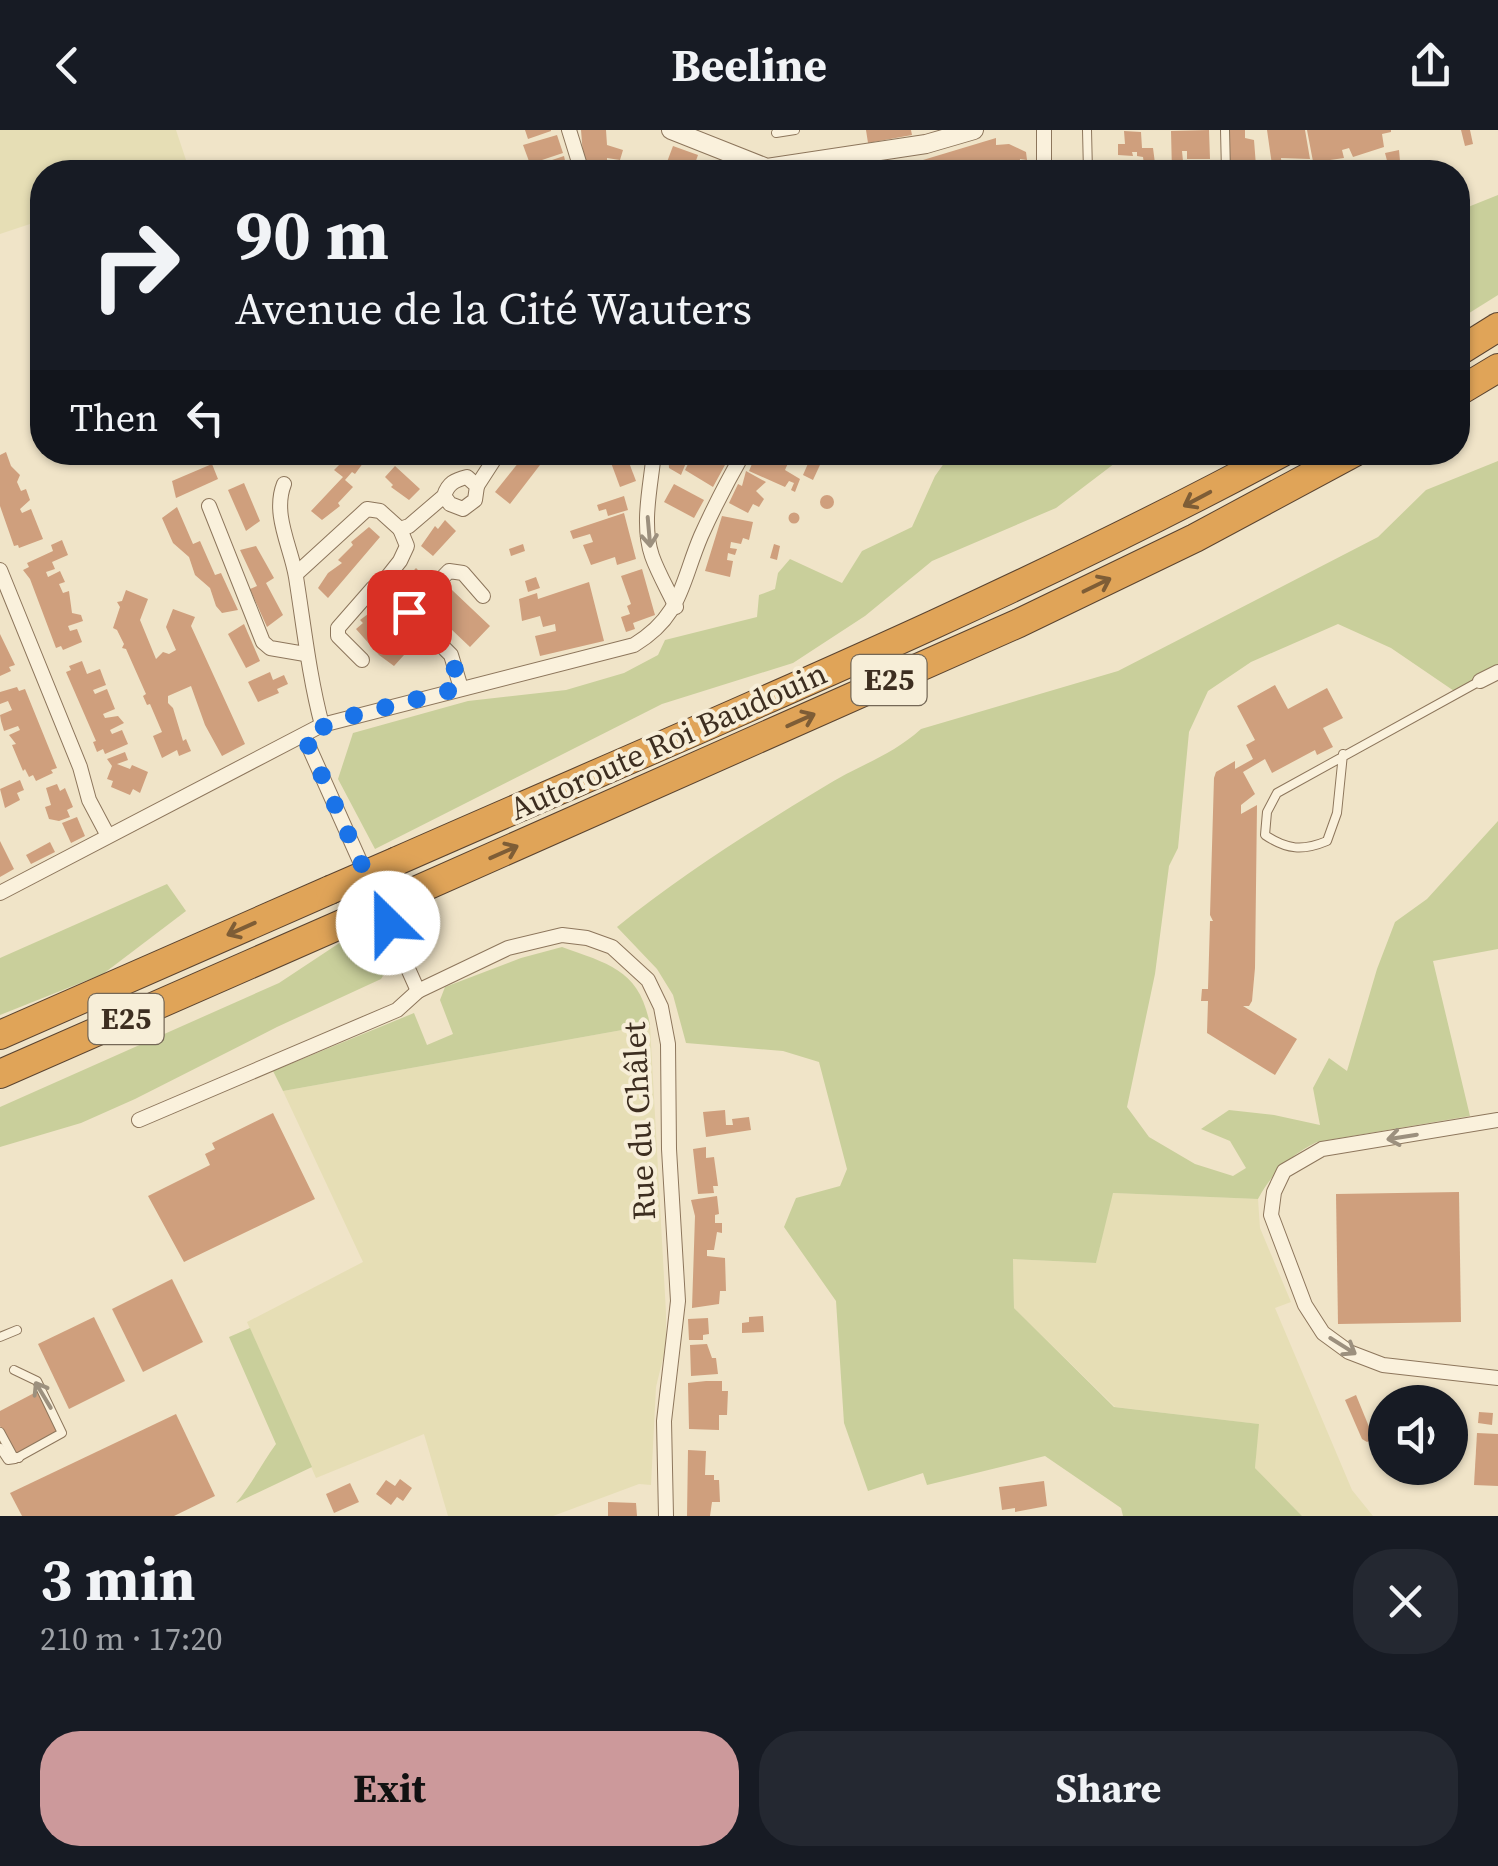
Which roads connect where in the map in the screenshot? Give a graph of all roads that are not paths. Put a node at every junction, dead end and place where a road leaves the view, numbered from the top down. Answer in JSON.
{"nodes":[{"id":1,"x":569,"y":130,"type":"edge"},
{"id":2,"x":671,"y":130,"type":"edge"},
{"id":3,"x":794,"y":130,"type":"edge"},
{"id":4,"x":974,"y":130,"type":"edge"},
{"id":5,"x":1044,"y":130,"type":"edge"},
{"id":6,"x":1087,"y":130,"type":"edge"},
{"id":7,"x":1225,"y":130,"type":"edge"},
{"id":8,"x":776,"y":133,"type":"dead end"},
{"id":9,"x":578,"y":160,"type":"edge"},
{"id":10,"x":747,"y":160,"type":"edge"},
{"id":11,"x":820,"y":160,"type":"edge"},
{"id":12,"x":1044,"y":160,"type":"edge"},
{"id":13,"x":1088,"y":160,"type":"edge"},
{"id":14,"x":1226,"y":160,"type":"edge"},
{"id":15,"x":1498,"y":328,"type":"edge"},
{"id":16,"x":1470,"y":345,"type":"edge"},
{"id":17,"x":1498,"y":368,"type":"edge"},
{"id":18,"x":1470,"y":385,"type":"edge"},
{"id":19,"x":491,"y":465,"type":"edge"},
{"id":20,"x":653,"y":465,"type":"edge"},
{"id":21,"x":738,"y":465,"type":"edge"},
{"id":22,"x":1259,"y":465,"type":"edge"},
{"id":23,"x":1332,"y":465,"type":"edge"},
{"id":24,"x":284,"y":484,"type":"dead end"},
{"id":25,"x":477,"y":486,"type":"junction"},
{"id":26,"x":444,"y":496,"type":"junction"},
{"id":27,"x":209,"y":506,"type":"dead end"},
{"id":28,"x":400,"y":529,"type":"junction"},
{"id":29,"x":0,"y":570,"type":"edge"},
{"id":30,"x":296,"y":574,"type":"junction"},
{"id":31,"x":381,"y":585,"type":"junction"},
{"id":32,"x":483,"y":596,"type":"dead end"},
{"id":33,"x":676,"y":607,"type":"junction"},
{"id":34,"x":409,"y":612,"type":"junction"},
{"id":35,"x":305,"y":654,"type":"junction"},
{"id":36,"x":362,"y":660,"type":"dead end"},
{"id":37,"x":1498,"y":672,"type":"edge"},
{"id":38,"x":1480,"y":681,"type":"joint"},
{"id":39,"x":460,"y":688,"type":"junction"},
{"id":40,"x":322,"y":726,"type":"junction"},
{"id":41,"x":304,"y":736,"type":"junction"},
{"id":42,"x":1343,"y":754,"type":"junction"},
{"id":43,"x":107,"y":834,"type":"junction"},
{"id":44,"x":0,"y":892,"type":"edge"},
{"id":45,"x":418,"y":991,"type":"junction"},
{"id":46,"x":0,"y":1035,"type":"edge"},
{"id":47,"x":0,"y":1074,"type":"edge"},
{"id":48,"x":139,"y":1120,"type":"dead end"},
{"id":49,"x":1498,"y":1120,"type":"edge"},
{"id":50,"x":16,"y":1330,"type":"dead end"},
{"id":51,"x":0,"y":1338,"type":"edge"},
{"id":52,"x":14,"y":1370,"type":"dead end"},
{"id":53,"x":1498,"y":1378,"type":"edge"},
{"id":54,"x":0,"y":1432,"type":"edge"},
{"id":55,"x":8,"y":1454,"type":"edge"},
{"id":56,"x":666,"y":1516,"type":"edge"}],
"edges":[{"from":1,"to":9,"type":"street"},
{"from":2,"to":10,"type":"street"},
{"from":3,"to":8,"type":"lane"},
{"from":4,"to":11,"type":"street"},
{"from":5,"to":12,"type":"street"},
{"from":6,"to":13,"type":"lane"},
{"from":7,"to":14,"type":"lane"},
{"from":15,"to":16,"type":"highway"},
{"from":17,"to":18,"type":"highway"},
{"from":19,"to":25,"type":"street"},
{"from":20,"to":33,"type":"street","one_way":true},
{"from":21,"to":33,"type":"street"},
{"from":22,"to":46,"type":"highway","name":"Autoroute Roi Baudouin","number":"E25","one_way":true,"bridge":true},
{"from":47,"to":23,"type":"highway","name":"Autoroute Roi Baudouin","number":"E25","one_way":true,"bridge":true},
{"from":24,"to":30,"type":"street"},
{"from":25,"to":26,"type":"street"},
{"from":25,"to":26,"type":"street"},
{"from":26,"to":28,"type":"street"},
{"from":27,"to":35,"type":"street"},
{"from":28,"to":30,"type":"street"},
{"from":28,"to":31,"type":"street"},
{"from":29,"to":43,"type":"street"},
{"from":30,"to":35,"type":"street"},
{"from":31,"to":34,"type":"street"},
{"from":31,"to":36,"type":"street"},
{"from":32,"to":34,"type":"street"},
{"from":33,"to":39,"type":"street"},
{"from":34,"to":39,"type":"street"},
{"from":35,"to":40,"type":"street"},
{"from":37,"to":38,"type":"street"},
{"from":38,"to":42,"type":"lane"},
{"from":39,"to":40,"type":"street"},
{"from":40,"to":41,"type":"street"},
{"from":41,"to":43,"type":"street"},
{"from":41,"to":45,"type":"street"},
{"from":42,"to":42,"type":"lane"},
{"from":43,"to":44,"type":"street"},
{"from":45,"to":48,"type":"street","name":"Rue du Châlet"},
{"from":45,"to":56,"type":"street","name":"Rue du Châlet"},
{"from":49,"to":53,"type":"street","one_way":true},
{"from":50,"to":51,"type":"lane"},
{"from":55,"to":52,"type":"lane","one_way":true},
{"from":54,"to":55,"type":"lane"}]}
